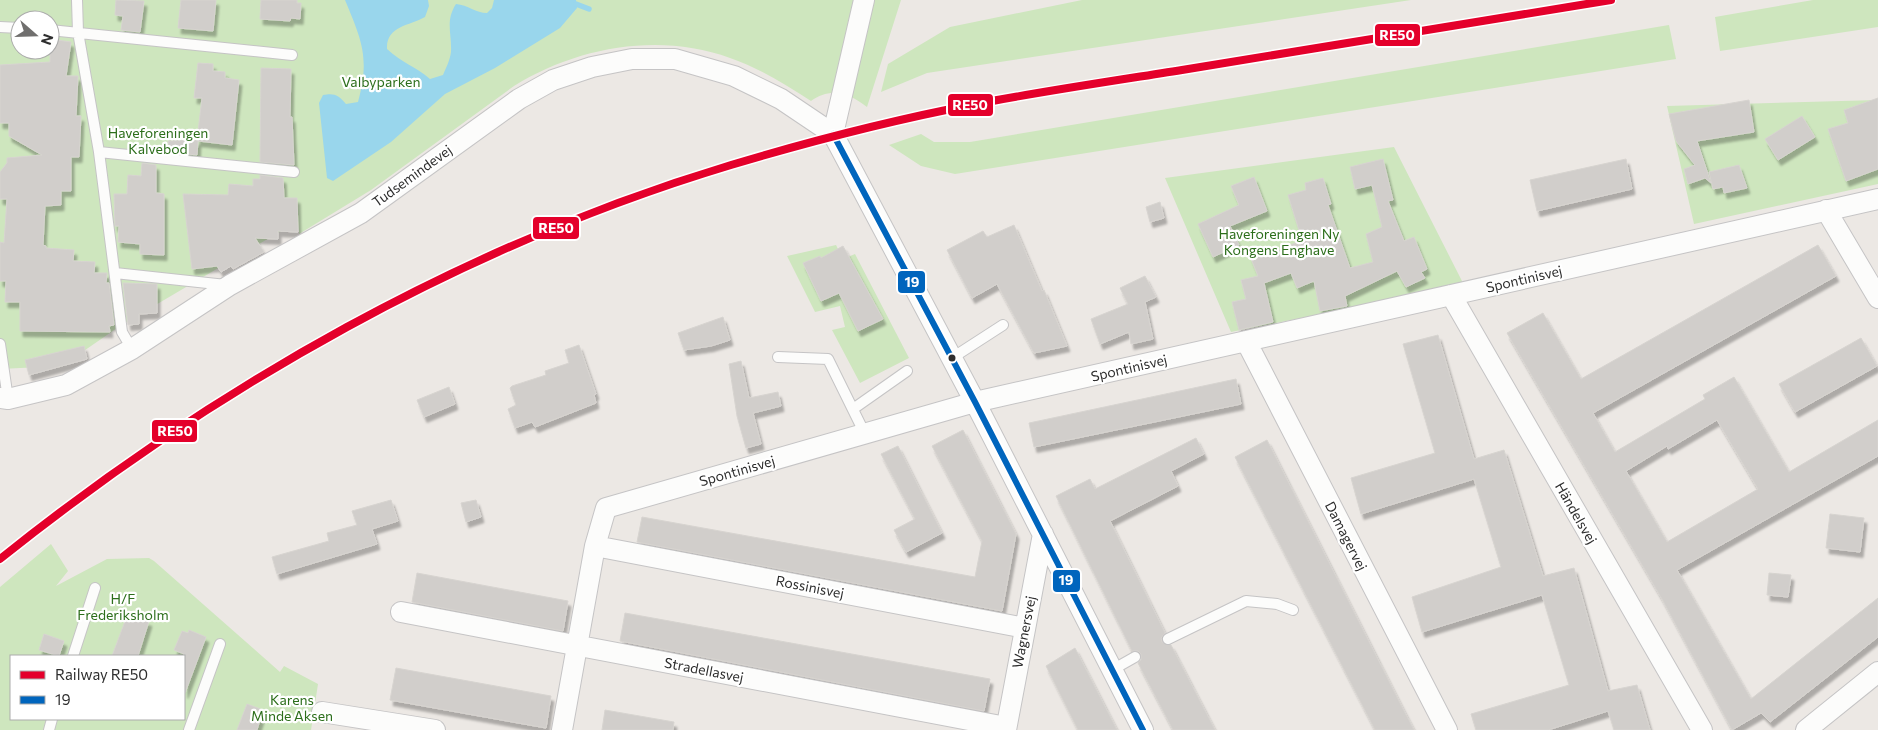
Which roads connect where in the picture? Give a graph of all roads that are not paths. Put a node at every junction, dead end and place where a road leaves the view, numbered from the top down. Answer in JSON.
{"nodes":[{"id":1,"x":77,"y":0,"type":"edge"},
{"id":2,"x":864,"y":0,"type":"edge"},
{"id":3,"x":60,"y":31,"type":"edge"},
{"id":4,"x":78,"y":32,"type":"junction"},
{"id":5,"x":292,"y":55,"type":"dead end"},
{"id":6,"x":834,"y":134,"type":"junction"},
{"id":7,"x":99,"y":152,"type":"junction"},
{"id":8,"x":294,"y":172,"type":"dead end"},
{"id":9,"x":1878,"y":199,"type":"edge"},
{"id":10,"x":1826,"y":210,"type":"junction"},
{"id":11,"x":115,"y":273,"type":"junction"},
{"id":12,"x":230,"y":285,"type":"junction"},
{"id":13,"x":1451,"y":295,"type":"junction"},
{"id":14,"x":1878,"y":298,"type":"edge"},
{"id":15,"x":1003,"y":324,"type":"dead end"},
{"id":16,"x":1246,"y":341,"type":"junction"},
{"id":17,"x":0,"y":344,"type":"edge"},
{"id":18,"x":132,"y":349,"type":"junction"},
{"id":19,"x":778,"y":358,"type":"dead end"},
{"id":20,"x":952,"y":358,"type":"junction"},
{"id":21,"x":907,"y":371,"type":"dead end"},
{"id":22,"x":4,"y":398,"type":"edge"},
{"id":23,"x":975,"y":402,"type":"junction"},
{"id":24,"x":853,"y":409,"type":"junction"},
{"id":25,"x":865,"y":434,"type":"junction"},
{"id":26,"x":1043,"y":534,"type":"junction"},
{"id":27,"x":595,"y":546,"type":"junction"},
{"id":28,"x":95,"y":588,"type":"dead end"},
{"id":29,"x":1293,"y":610,"type":"dead end"},
{"id":30,"x":402,"y":612,"type":"dead end"},
{"id":31,"x":1025,"y":628,"type":"junction"},
{"id":32,"x":1168,"y":639,"type":"dead end"},
{"id":33,"x":220,"y":644,"type":"dead end"},
{"id":34,"x":576,"y":646,"type":"junction"},
{"id":35,"x":73,"y":655,"type":"edge"},
{"id":36,"x":1135,"y":657,"type":"dead end"},
{"id":37,"x":1112,"y":670,"type":"junction"},
{"id":38,"x":1878,"y":672,"type":"edge"},
{"id":39,"x":322,"y":712,"type":"dead end"},
{"id":40,"x":1006,"y":728,"type":"edge"},
{"id":41,"x":1811,"y":729,"type":"edge"},
{"id":42,"x":189,"y":730,"type":"edge"},
{"id":43,"x":436,"y":730,"type":"edge"},
{"id":44,"x":562,"y":730,"type":"edge"},
{"id":45,"x":1143,"y":730,"type":"edge"},
{"id":46,"x":1447,"y":730,"type":"edge"},
{"id":47,"x":1702,"y":730,"type":"edge"}],
"edges":[{"from":1,"to":4,"type":"lane"},
{"from":2,"to":6,"type":"street"},
{"from":3,"to":4,"type":"lane"},
{"from":4,"to":5,"type":"lane"},
{"from":4,"to":7,"type":"lane"},
{"from":6,"to":12,"type":"street","name":"Tudsemindevej"},
{"from":6,"to":20,"type":"street"},
{"from":7,"to":8,"type":"lane"},
{"from":7,"to":11,"type":"lane"},
{"from":9,"to":10,"type":"street","name":"Spontinisvej"},
{"from":10,"to":13,"type":"street","name":"Spontinisvej"},
{"from":10,"to":14,"type":"street"},
{"from":11,"to":12,"type":"lane"},
{"from":11,"to":18,"type":"lane"},
{"from":12,"to":18,"type":"street","name":"Tudsemindevej"},
{"from":13,"to":16,"type":"street","name":"Spontinisvej"},
{"from":13,"to":47,"type":"street","name":"Händelsvej"},
{"from":15,"to":20,"type":"lane"},
{"from":16,"to":23,"type":"street","name":"Spontinisvej"},
{"from":16,"to":46,"type":"street","name":"Damagervej"},
{"from":17,"to":22,"type":"lane"},
{"from":18,"to":22,"type":"street","name":"Tudsemindevej"},
{"from":19,"to":24,"type":"lane"},
{"from":20,"to":23,"type":"street"},
{"from":21,"to":24,"type":"lane"},
{"from":23,"to":25,"type":"street","name":"Spontinisvej"},
{"from":23,"to":26,"type":"street"},
{"from":24,"to":25,"type":"lane"},
{"from":25,"to":27,"type":"street","name":"Spontinisvej"},
{"from":26,"to":31,"type":"street","name":"Wagnersvej"},
{"from":26,"to":37,"type":"street"},
{"from":27,"to":31,"type":"street","name":"Rossinisvej"},
{"from":27,"to":34,"type":"street","name":"Spontinisvej"},
{"from":28,"to":35,"type":"lane"},
{"from":29,"to":32,"type":"lane"},
{"from":30,"to":34,"type":"street","name":"Stradellasvej"},
{"from":31,"to":40,"type":"street","name":"Wagnersvej"},
{"from":33,"to":42,"type":"lane"},
{"from":34,"to":40,"type":"street","name":"Stradellasvej"},
{"from":34,"to":44,"type":"street","name":"Spontinisvej"},
{"from":36,"to":37,"type":"lane"},
{"from":37,"to":45,"type":"street"},
{"from":38,"to":41,"type":"street"},
{"from":39,"to":43,"type":"street"}]}
